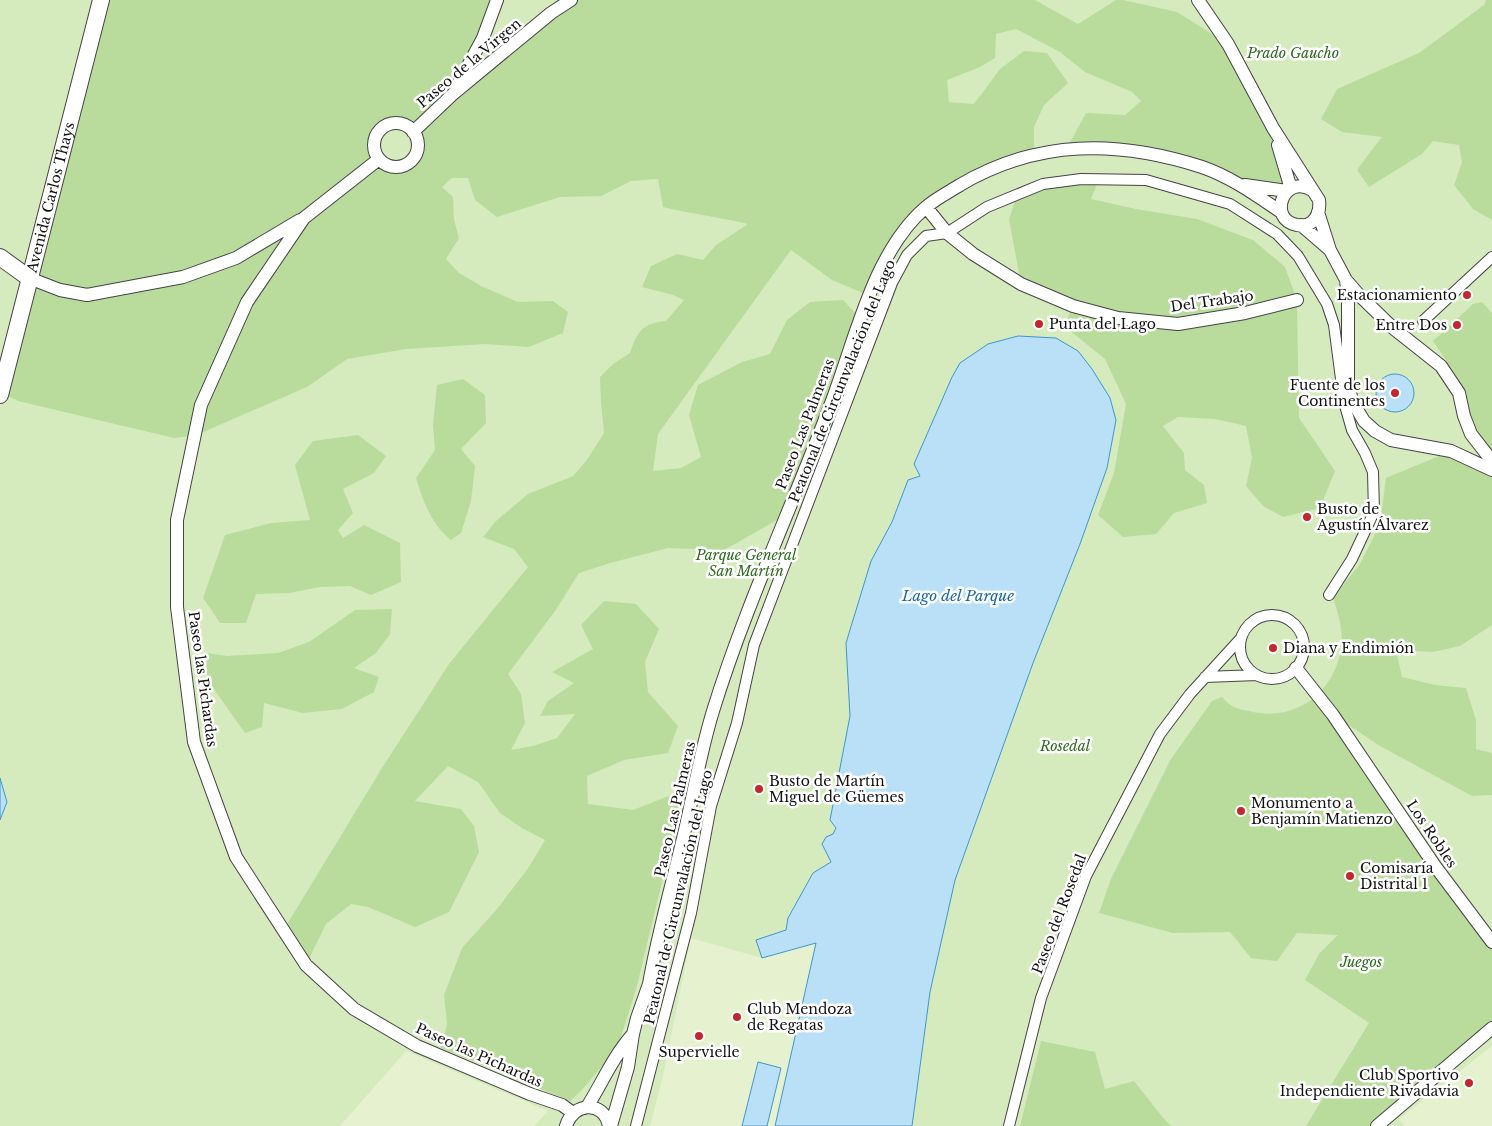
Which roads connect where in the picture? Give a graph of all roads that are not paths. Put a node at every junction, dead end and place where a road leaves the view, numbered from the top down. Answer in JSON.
{"nodes":[{"id":1,"x":101,"y":0,"type":"edge"},
{"id":2,"x":497,"y":0,"type":"edge"},
{"id":3,"x":571,"y":0,"type":"edge"},
{"id":4,"x":1198,"y":0,"type":"edge"},
{"id":5,"x":454,"y":93,"type":"junction"},
{"id":6,"x":1273,"y":128,"type":"junction"},
{"id":7,"x":412,"y":132,"type":"junction"},
{"id":8,"x":379,"y":159,"type":"junction"},
{"id":9,"x":1240,"y":184,"type":"junction"},
{"id":10,"x":1289,"y":190,"type":"junction"},
{"id":11,"x":1312,"y":190,"type":"junction"},
{"id":12,"x":926,"y":207,"type":"junction"},
{"id":13,"x":1281,"y":212,"type":"junction"},
{"id":14,"x":1318,"y":212,"type":"junction"},
{"id":15,"x":304,"y":218,"type":"junction"},
{"id":16,"x":1301,"y":226,"type":"junction"},
{"id":17,"x":946,"y":233,"type":"junction"},
{"id":18,"x":1330,"y":250,"type":"junction"},
{"id":19,"x":0,"y":257,"type":"edge"},
{"id":20,"x":1492,"y":257,"type":"edge"},
{"id":21,"x":29,"y":278,"type":"junction"},
{"id":22,"x":1346,"y":280,"type":"junction"},
{"id":23,"x":1297,"y":300,"type":"dead end"},
{"id":24,"x":1423,"y":322,"type":"dead end"},
{"id":25,"x":0,"y":395,"type":"edge"},
{"id":26,"x":1492,"y":462,"type":"edge"},
{"id":27,"x":1492,"y":470,"type":"edge"},
{"id":28,"x":1329,"y":595,"type":"dead end"},
{"id":29,"x":1241,"y":638,"type":"junction"},
{"id":30,"x":1296,"y":668,"type":"junction"},
{"id":31,"x":1257,"y":675,"type":"junction"},
{"id":32,"x":1205,"y":677,"type":"junction"},
{"id":33,"x":1492,"y":942,"type":"edge"},
{"id":34,"x":1492,"y":1028,"type":"edge"},
{"id":35,"x":633,"y":1034,"type":"junction"},
{"id":36,"x":587,"y":1107,"type":"junction"},
{"id":37,"x":573,"y":1113,"type":"junction"},
{"id":38,"x":566,"y":1126,"type":"edge"},
{"id":39,"x":610,"y":1126,"type":"edge"},
{"id":40,"x":636,"y":1126,"type":"edge"},
{"id":41,"x":1009,"y":1126,"type":"edge"},
{"id":42,"x":1377,"y":1126,"type":"edge"}],
"edges":[{"from":1,"to":21,"type":"street","name":"Avenida Carlos Thays"},
{"from":2,"to":5,"type":"street"},
{"from":3,"to":5,"type":"street","name":"Paseo de la Virgen"},
{"from":4,"to":6,"type":"street"},
{"from":5,"to":7,"type":"street","name":"Paseo de la Virgen"},
{"from":6,"to":10,"type":"street"},
{"from":6,"to":11,"type":"street"},
{"from":7,"to":8,"type":"street"},
{"from":7,"to":8,"type":"street"},
{"from":8,"to":15,"type":"street","name":"Paseo las Pichardas"},
{"from":9,"to":10,"type":"street"},
{"from":9,"to":12,"type":"street","name":"Paseo Las Palmeras"},
{"from":9,"to":13,"type":"street"},
{"from":10,"to":11,"type":"street"},
{"from":10,"to":13,"type":"street"},
{"from":11,"to":14,"type":"street"},
{"from":12,"to":17,"type":"street","name":"Del Trabajo"},
{"from":12,"to":35,"type":"street","name":"Paseo Las Palmeras"},
{"from":13,"to":16,"type":"street"},
{"from":14,"to":16,"type":"street"},
{"from":14,"to":18,"type":"street"},
{"from":15,"to":21,"type":"street"},
{"from":15,"to":37,"type":"street","name":"Paseo las Pichardas"},
{"from":16,"to":18,"type":"street"},
{"from":17,"to":23,"type":"street","name":"Del Trabajo"},
{"from":17,"to":28,"type":"street","name":"Peatonal de Circunvalación del Lago"},
{"from":17,"to":40,"type":"street","name":"Peatonal de Circunvalación del Lago"},
{"from":18,"to":22,"type":"street"},
{"from":19,"to":21,"type":"street"},
{"from":20,"to":24,"type":"street"},
{"from":21,"to":25,"type":"street","name":"Avenida Carlos Thays"},
{"from":22,"to":26,"type":"street"},
{"from":22,"to":27,"type":"street"},
{"from":29,"to":30,"type":"street"},
{"from":29,"to":31,"type":"street"},
{"from":29,"to":32,"type":"street","name":"Paseo del Rosedal"},
{"from":30,"to":31,"type":"street"},
{"from":30,"to":33,"type":"street","name":"Los Robles"},
{"from":31,"to":32,"type":"street"},
{"from":32,"to":41,"type":"street","name":"Paseo del Rosedal"},
{"from":34,"to":42,"type":"street"},
{"from":35,"to":36,"type":"street"},
{"from":35,"to":39,"type":"street"},
{"from":36,"to":37,"type":"street"},
{"from":36,"to":39,"type":"street"},
{"from":37,"to":38,"type":"street"}]}
